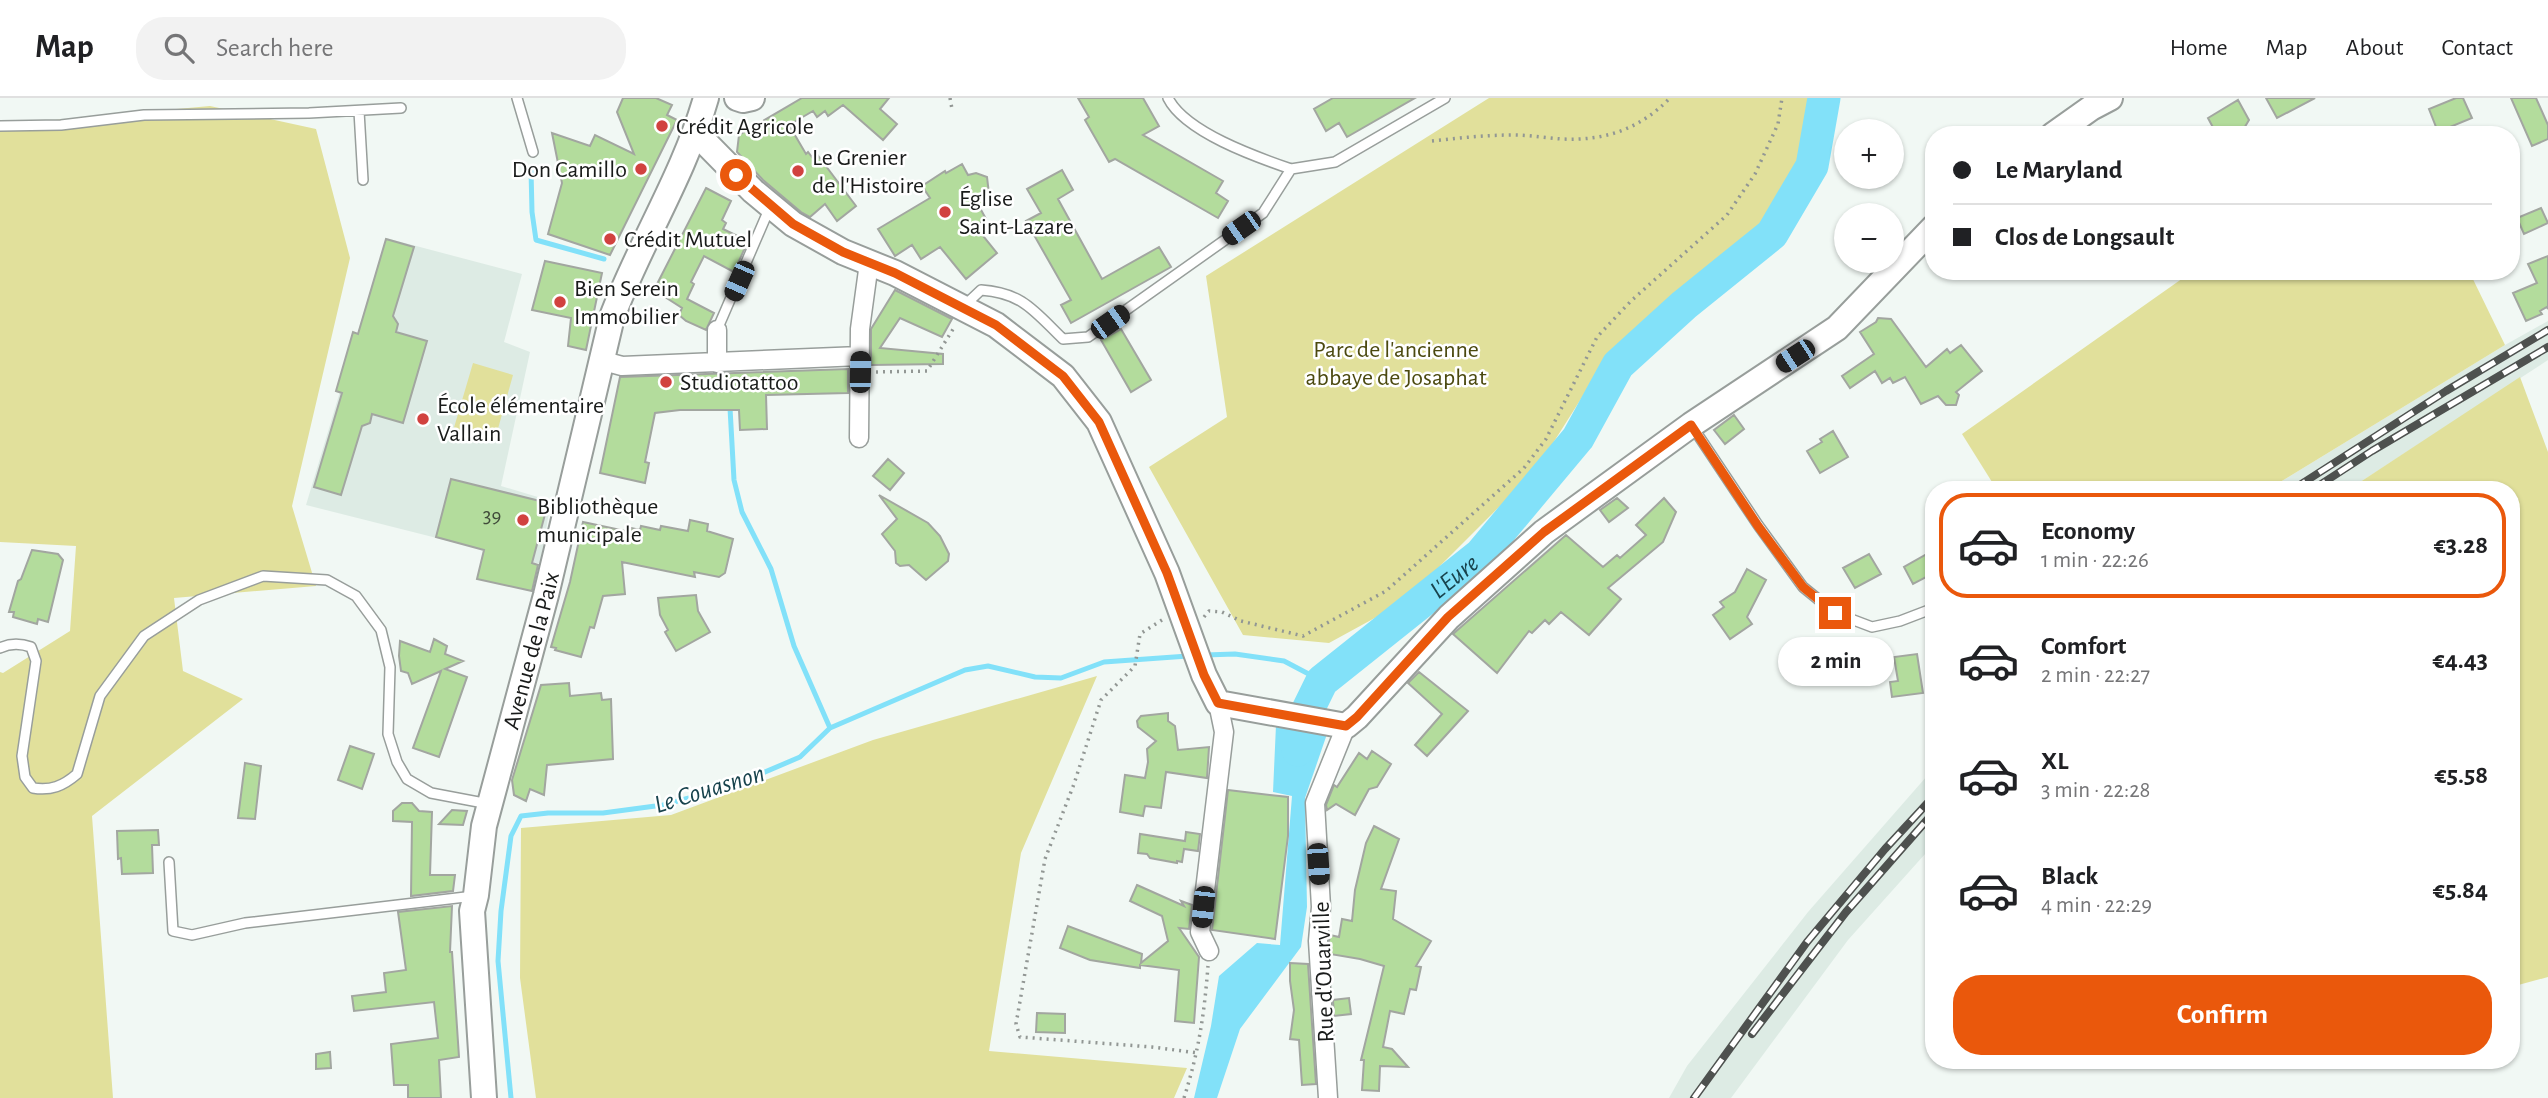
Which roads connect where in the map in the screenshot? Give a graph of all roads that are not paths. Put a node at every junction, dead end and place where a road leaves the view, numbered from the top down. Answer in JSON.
{"nodes":[{"id":1,"x":517,"y":98,"type":"edge"},
{"id":2,"x":706,"y":98,"type":"edge"},
{"id":3,"x":737,"y":98,"type":"edge"},
{"id":4,"x":752,"y":98,"type":"edge"},
{"id":5,"x":1168,"y":98,"type":"edge"},
{"id":6,"x":1445,"y":98,"type":"edge"},
{"id":7,"x":2110,"y":98,"type":"edge"},
{"id":8,"x":401,"y":108,"type":"dead end"},
{"id":9,"x":359,"y":111,"type":"junction"},
{"id":10,"x":0,"y":126,"type":"edge"},
{"id":11,"x":2066,"y":126,"type":"edge"},
{"id":12,"x":696,"y":133,"type":"junction"},
{"id":13,"x":533,"y":152,"type":"dead end"},
{"id":14,"x":1291,"y":169,"type":"junction"},
{"id":15,"x":363,"y":180,"type":"dead end"},
{"id":16,"x":771,"y":206,"type":"junction"},
{"id":17,"x":1925,"y":236,"type":"edge"},
{"id":18,"x":869,"y":263,"type":"junction"},
{"id":19,"x":960,"y":315,"type":"junction"},
{"id":20,"x":717,"y":330,"type":"joint"},
{"id":21,"x":600,"y":360,"type":"junction"},
{"id":22,"x":717,"y":363,"type":"junction"},
{"id":23,"x":860,"y":364,"type":"junction"},
{"id":24,"x":1691,"y":425,"type":"junction"},
{"id":25,"x":859,"y":438,"type":"dead end"},
{"id":26,"x":1925,"y":611,"type":"edge"},
{"id":27,"x":0,"y":648,"type":"edge"},
{"id":28,"x":1218,"y":703,"type":"junction"},
{"id":29,"x":1340,"y":725,"type":"junction"},
{"id":30,"x":490,"y":804,"type":"junction"},
{"id":31,"x":169,"y":862,"type":"dead end"},
{"id":32,"x":476,"y":895,"type":"junction"},
{"id":33,"x":1209,"y":951,"type":"road end"},
{"id":34,"x":484,"y":1098,"type":"edge"},
{"id":35,"x":1328,"y":1098,"type":"edge"}],
"edges":[{"from":1,"to":13,"type":"lane"},
{"from":2,"to":12,"type":"street","name":"Avenue de la Paix"},
{"from":3,"to":4,"type":"street"},
{"from":5,"to":14,"type":"lane"},
{"from":6,"to":14,"type":"lane"},
{"from":7,"to":11,"type":"street"},
{"from":8,"to":9,"type":"lane"},
{"from":9,"to":10,"type":"lane"},
{"from":9,"to":15,"type":"lane"},
{"from":12,"to":16,"type":"street"},
{"from":12,"to":21,"type":"street","name":"Avenue de la Paix"},
{"from":14,"to":19,"type":"lane"},
{"from":16,"to":18,"type":"street"},
{"from":16,"to":20,"type":"lane"},
{"from":17,"to":24,"type":"street"},
{"from":18,"to":19,"type":"street"},
{"from":18,"to":23,"type":"street"},
{"from":19,"to":28,"type":"street"},
{"from":20,"to":22,"type":"street"},
{"from":21,"to":22,"type":"street"},
{"from":21,"to":30,"type":"street","name":"Avenue de la Paix"},
{"from":22,"to":23,"type":"street"},
{"from":23,"to":25,"type":"street"},
{"from":24,"to":26,"type":"lane"},
{"from":24,"to":29,"type":"street"},
{"from":27,"to":30,"type":"lane"},
{"from":28,"to":29,"type":"street"},
{"from":28,"to":33,"type":"street"},
{"from":29,"to":35,"type":"street","name":"Rue d'Ouarville"},
{"from":30,"to":32,"type":"street","name":"Avenue de la Paix"},
{"from":31,"to":32,"type":"lane"},
{"from":32,"to":34,"type":"street","name":"Avenue de la Paix"}]}
